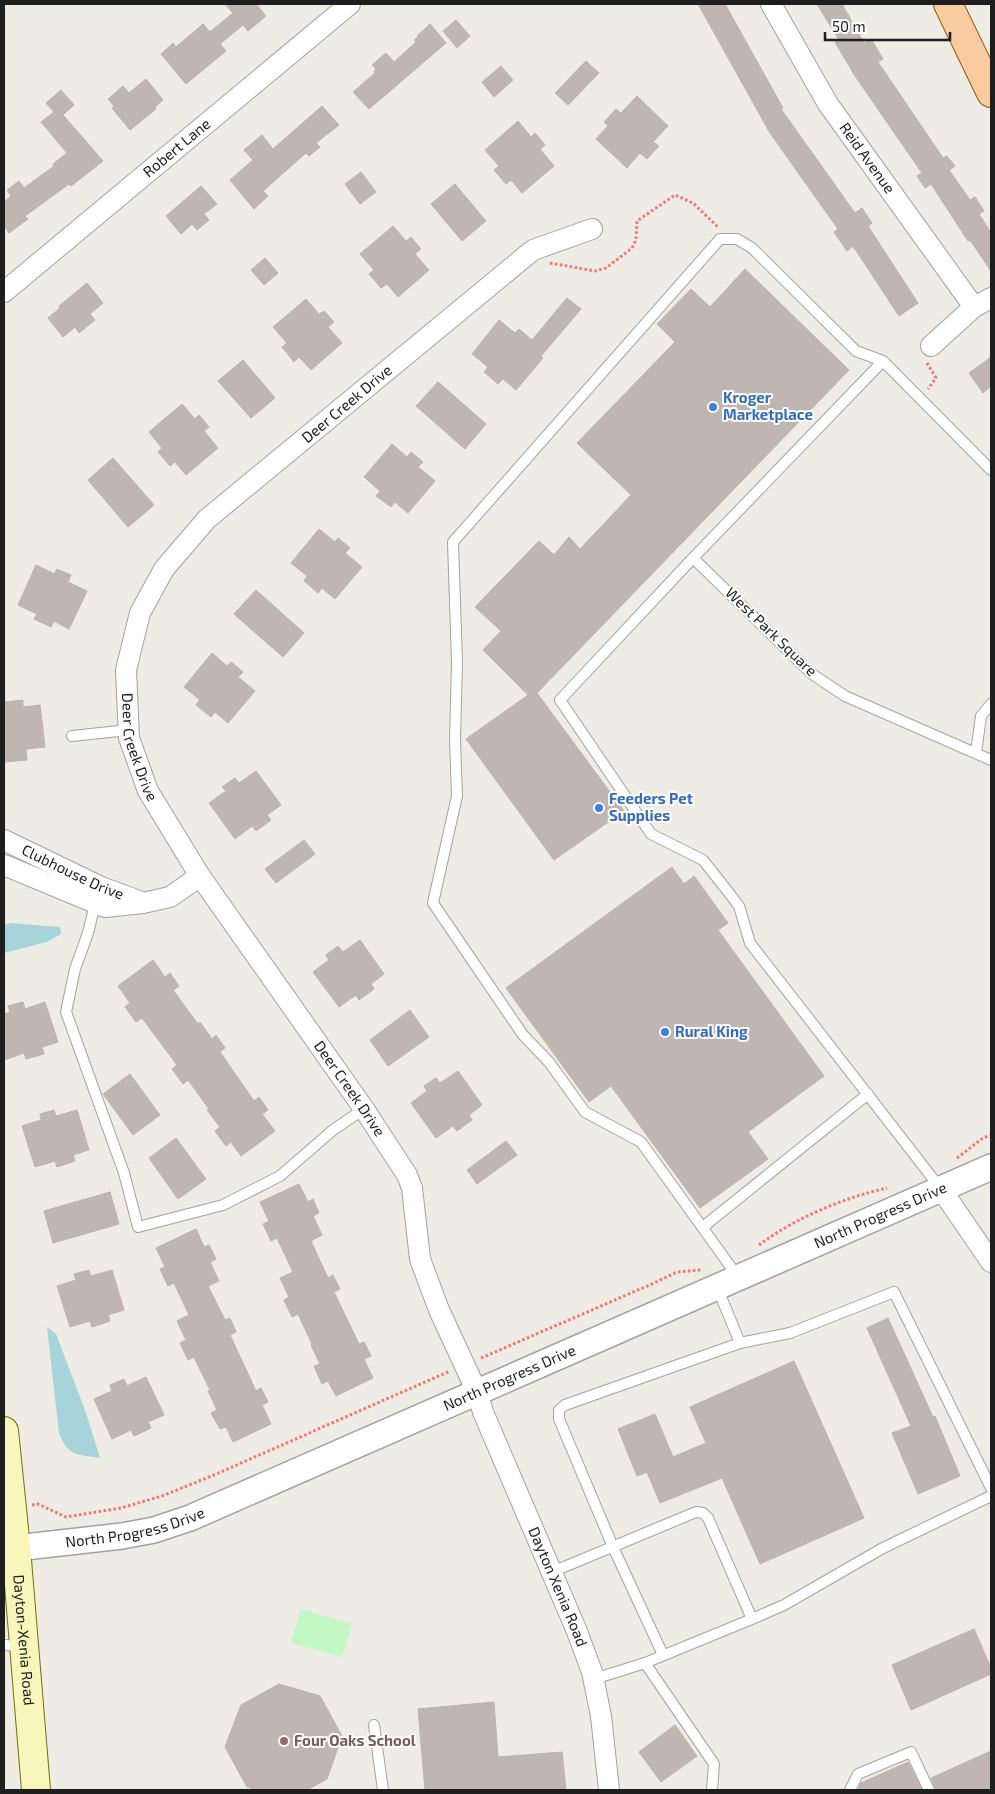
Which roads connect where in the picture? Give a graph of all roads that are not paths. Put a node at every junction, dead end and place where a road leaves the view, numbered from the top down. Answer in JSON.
{"nodes":[{"id":1,"x":350,"y":4,"type":"edge"},
{"id":2,"x":771,"y":4,"type":"edge"},
{"id":3,"x":948,"y":4,"type":"edge"},
{"id":4,"x":991,"y":93,"type":"edge"},
{"id":5,"x":592,"y":229,"type":"dead end"},
{"id":6,"x":4,"y":292,"type":"edge"},
{"id":7,"x":982,"y":302,"type":"edge"},
{"id":8,"x":931,"y":346,"type":"road end"},
{"id":9,"x":883,"y":361,"type":"junction"},
{"id":10,"x":991,"y":470,"type":"edge"},
{"id":11,"x":693,"y":558,"type":"junction"},
{"id":12,"x":991,"y":704,"type":"edge"},
{"id":13,"x":128,"y":730,"type":"junction"},
{"id":14,"x":72,"y":736,"type":"dead end"},
{"id":15,"x":976,"y":753,"type":"junction"},
{"id":16,"x":991,"y":760,"type":"edge"},
{"id":17,"x":4,"y":840,"type":"edge"},
{"id":18,"x":4,"y":864,"type":"edge"},
{"id":19,"x":200,"y":876,"type":"junction"},
{"id":20,"x":98,"y":895,"type":"junction"},
{"id":21,"x":868,"y":1094,"type":"junction"},
{"id":22,"x":364,"y":1109,"type":"junction"},
{"id":23,"x":991,"y":1167,"type":"edge"},
{"id":24,"x":934,"y":1180,"type":"junction"},
{"id":25,"x":702,"y":1227,"type":"junction"},
{"id":26,"x":991,"y":1262,"type":"edge"},
{"id":27,"x":728,"y":1276,"type":"junction"},
{"id":28,"x":740,"y":1343,"type":"junction"},
{"id":29,"x":477,"y":1392,"type":"junction"},
{"id":30,"x":4,"y":1431,"type":"edge"},
{"id":31,"x":991,"y":1488,"type":"edge"},
{"id":32,"x":991,"y":1496,"type":"edge"},
{"id":33,"x":613,"y":1547,"type":"junction"},
{"id":34,"x":16,"y":1548,"type":"junction"},
{"id":35,"x":552,"y":1572,"type":"junction"},
{"id":36,"x":752,"y":1618,"type":"junction"},
{"id":37,"x":13,"y":1645,"type":"edge"},
{"id":38,"x":663,"y":1655,"type":"junction"},
{"id":39,"x":645,"y":1663,"type":"junction"},
{"id":40,"x":594,"y":1679,"type":"junction"},
{"id":41,"x":374,"y":1725,"type":"dead end"},
{"id":42,"x":36,"y":1790,"type":"edge"},
{"id":43,"x":383,"y":1790,"type":"edge"},
{"id":44,"x":609,"y":1790,"type":"edge"},
{"id":45,"x":712,"y":1790,"type":"edge"},
{"id":46,"x":850,"y":1790,"type":"edge"},
{"id":47,"x":929,"y":1790,"type":"edge"}],
"edges":[{"from":1,"to":6,"type":"street","name":"Robert Lane"},
{"from":2,"to":7,"type":"street","name":"Reid Avenue"},
{"from":3,"to":4,"type":"main road"},
{"from":5,"to":13,"type":"street","name":"Deer Creek Drive"},
{"from":7,"to":8,"type":"street"},
{"from":9,"to":10,"type":"lane"},
{"from":9,"to":11,"type":"lane"},
{"from":9,"to":25,"type":"lane"},
{"from":11,"to":15,"type":"lane","name":"West Park Square"},
{"from":11,"to":21,"type":"lane"},
{"from":12,"to":15,"type":"lane"},
{"from":13,"to":14,"type":"lane"},
{"from":13,"to":19,"type":"street","name":"Deer Creek Drive"},
{"from":15,"to":16,"type":"lane","name":"West Park Square"},
{"from":17,"to":20,"type":"street","name":"Clubhouse Drive"},
{"from":18,"to":20,"type":"street","name":"Clubhouse Drive"},
{"from":19,"to":20,"type":"street","name":"Clubhouse Drive"},
{"from":19,"to":22,"type":"street","name":"Deer Creek Drive"},
{"from":20,"to":22,"type":"lane"},
{"from":21,"to":24,"type":"lane"},
{"from":21,"to":25,"type":"lane"},
{"from":22,"to":29,"type":"street","name":"Deer Creek Drive"},
{"from":23,"to":24,"type":"street","name":"North Progress Drive"},
{"from":24,"to":26,"type":"street"},
{"from":24,"to":27,"type":"street","name":"North Progress Drive"},
{"from":25,"to":27,"type":"lane"},
{"from":27,"to":28,"type":"lane"},
{"from":27,"to":29,"type":"street","name":"North Progress Drive"},
{"from":28,"to":31,"type":"lane"},
{"from":28,"to":33,"type":"lane"},
{"from":29,"to":34,"type":"street","name":"North Progress Drive"},
{"from":29,"to":35,"type":"street","name":"Dayton Xenia Road"},
{"from":30,"to":34,"type":"main road","name":"Dayton-Xenia Road"},
{"from":32,"to":36,"type":"lane"},
{"from":33,"to":35,"type":"lane"},
{"from":33,"to":36,"type":"lane"},
{"from":33,"to":38,"type":"lane"},
{"from":34,"to":37,"type":"main road","name":"Dayton-Xenia Road"},
{"from":35,"to":40,"type":"street","name":"Dayton Xenia Road"},
{"from":36,"to":38,"type":"lane"},
{"from":37,"to":42,"type":"main road","name":"Dayton-Xenia Road"},
{"from":38,"to":39,"type":"lane"},
{"from":39,"to":40,"type":"lane"},
{"from":39,"to":45,"type":"lane"},
{"from":40,"to":44,"type":"street","name":"Dayton Xenia Road"},
{"from":41,"to":43,"type":"lane"},
{"from":46,"to":47,"type":"lane"}]}
